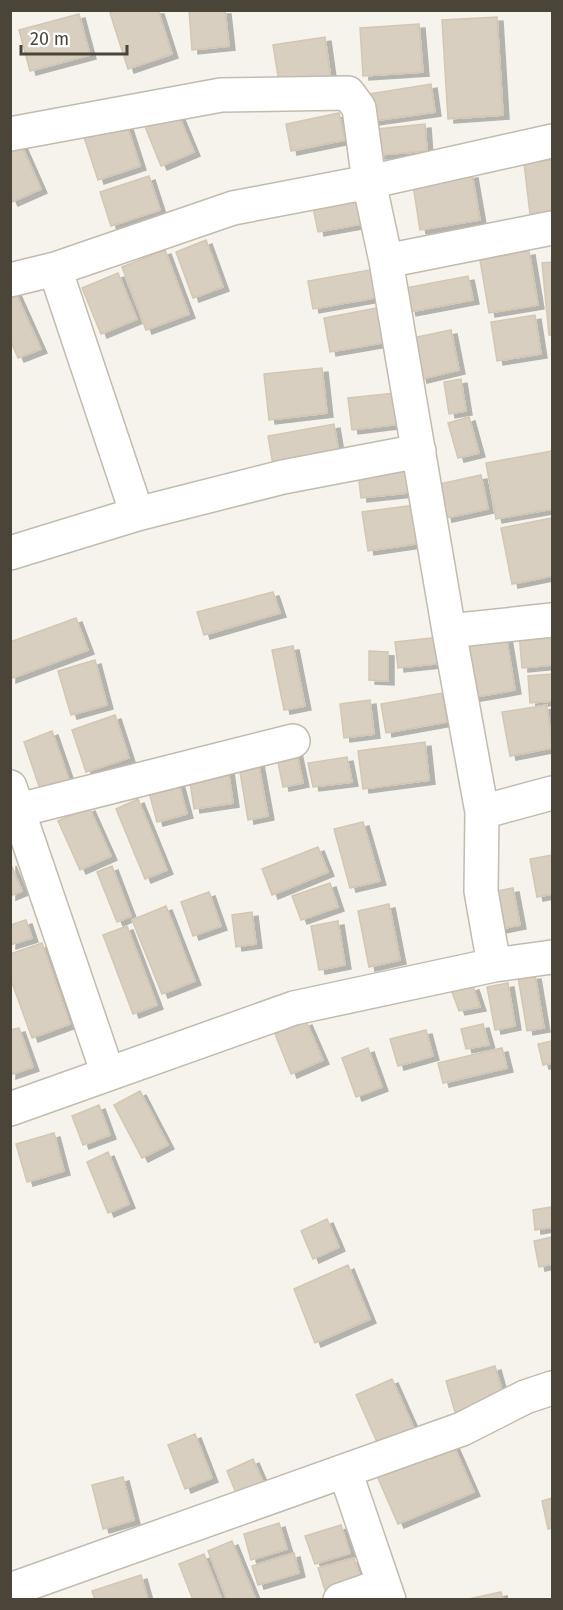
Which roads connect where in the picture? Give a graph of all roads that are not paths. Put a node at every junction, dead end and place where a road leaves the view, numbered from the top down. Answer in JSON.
{"nodes":[{"id":1,"x":10,"y":134,"type":"edge"},
{"id":2,"x":552,"y":141,"type":"edge"},
{"id":3,"x":369,"y":182,"type":"junction"},
{"id":4,"x":552,"y":228,"type":"edge"},
{"id":5,"x":386,"y":261,"type":"junction"},
{"id":6,"x":55,"y":268,"type":"junction"},
{"id":7,"x":10,"y":280,"type":"edge"},
{"id":8,"x":419,"y":451,"type":"junction"},
{"id":9,"x":137,"y":514,"type":"junction"},
{"id":10,"x":10,"y":553,"type":"edge"},
{"id":11,"x":552,"y":620,"type":"edge"},
{"id":12,"x":449,"y":631,"type":"junction"},
{"id":13,"x":293,"y":741,"type":"dead end"},
{"id":14,"x":552,"y":793,"type":"edge"},
{"id":15,"x":15,"y":798,"type":"edge"},
{"id":16,"x":482,"y":812,"type":"junction"},
{"id":17,"x":552,"y":957,"type":"edge"},
{"id":18,"x":494,"y":965,"type":"junction"},
{"id":19,"x":108,"y":1074,"type":"junction"},
{"id":20,"x":10,"y":1109,"type":"edge"},
{"id":21,"x":552,"y":1388,"type":"edge"},
{"id":22,"x":345,"y":1471,"type":"junction"},
{"id":23,"x":10,"y":1590,"type":"edge"},
{"id":24,"x":386,"y":1592,"type":"edge"},
{"id":25,"x":340,"y":1599,"type":"edge"}],
"edges":[{"from":1,"to":3,"type":"street"},
{"from":2,"to":3,"type":"street"},
{"from":3,"to":5,"type":"street"},
{"from":3,"to":6,"type":"street"},
{"from":4,"to":5,"type":"street"},
{"from":5,"to":8,"type":"street"},
{"from":6,"to":7,"type":"street"},
{"from":6,"to":9,"type":"street"},
{"from":8,"to":9,"type":"street"},
{"from":8,"to":12,"type":"street"},
{"from":9,"to":10,"type":"street"},
{"from":11,"to":12,"type":"street"},
{"from":12,"to":16,"type":"street"},
{"from":13,"to":15,"type":"street"},
{"from":14,"to":16,"type":"street"},
{"from":15,"to":19,"type":"street"},
{"from":16,"to":18,"type":"street"},
{"from":17,"to":18,"type":"street"},
{"from":18,"to":19,"type":"street"},
{"from":19,"to":20,"type":"street"},
{"from":21,"to":22,"type":"street"},
{"from":22,"to":23,"type":"street"},
{"from":22,"to":24,"type":"street"},
{"from":24,"to":25,"type":"street"}]}
